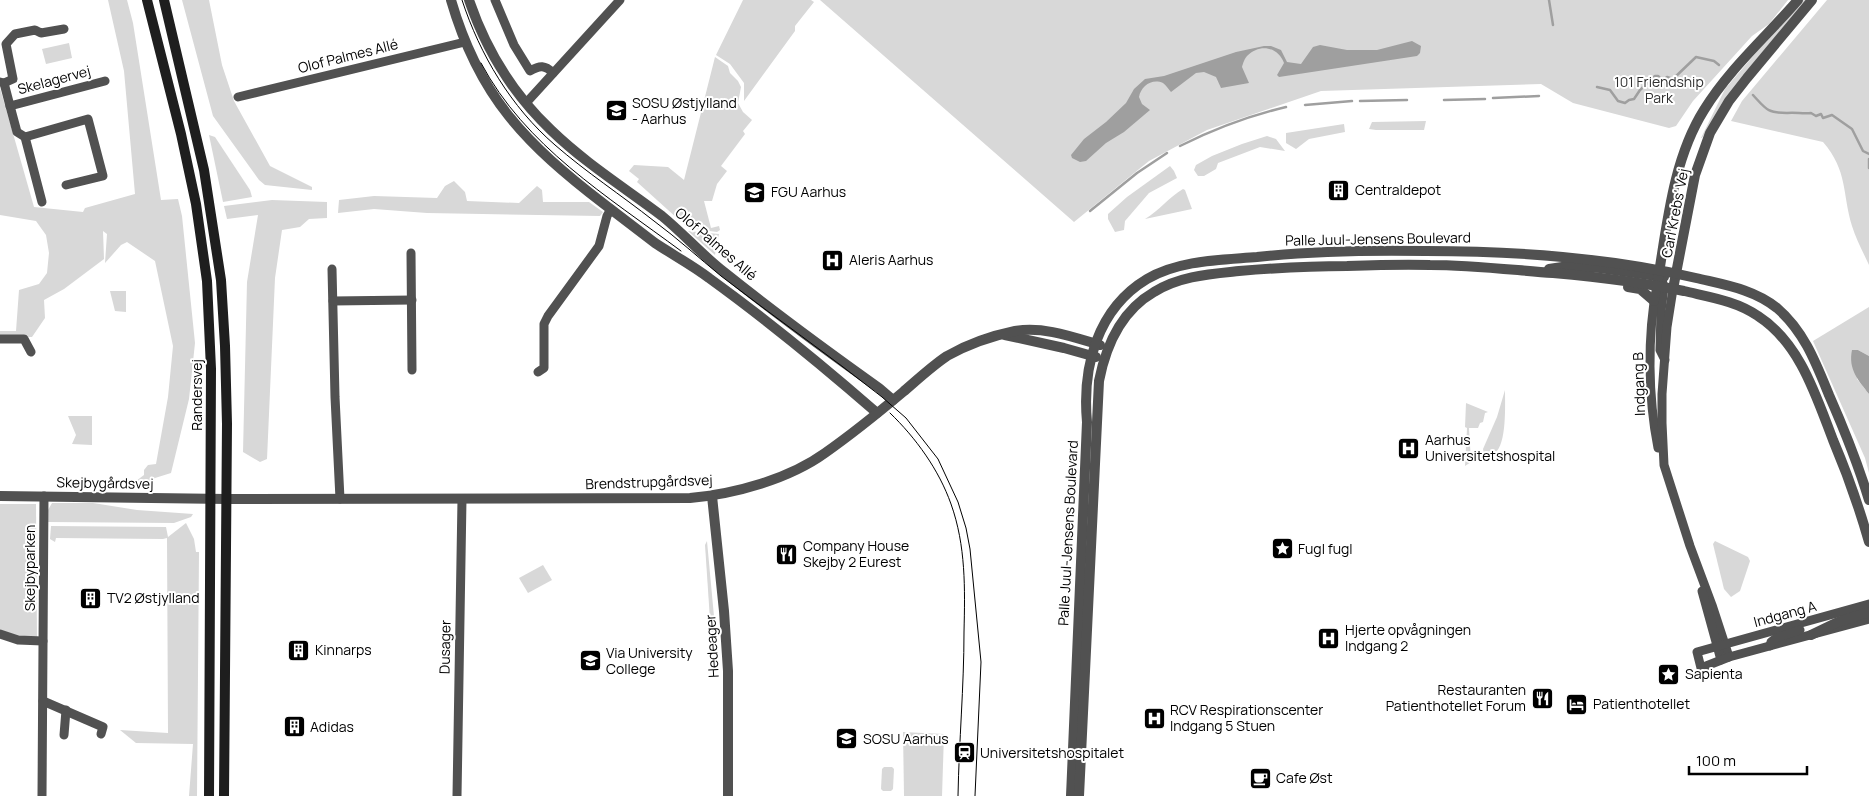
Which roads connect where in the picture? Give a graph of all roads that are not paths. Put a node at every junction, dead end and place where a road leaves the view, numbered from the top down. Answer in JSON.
{"nodes":[{"id":1,"x":147,"y":0,"type":"edge"},
{"id":2,"x":164,"y":0,"type":"edge"},
{"id":3,"x":451,"y":0,"type":"edge"},
{"id":4,"x":469,"y":0,"type":"edge"},
{"id":5,"x":495,"y":0,"type":"edge"},
{"id":6,"x":620,"y":0,"type":"edge"},
{"id":7,"x":1798,"y":0,"type":"edge"},
{"id":8,"x":1812,"y":0,"type":"edge"},
{"id":9,"x":64,"y":29,"type":"dead end"},
{"id":10,"x":465,"y":42,"type":"junction"},
{"id":11,"x":553,"y":73,"type":"junction"},
{"id":12,"x":105,"y":81,"type":"dead end"},
{"id":13,"x":2,"y":83,"type":"edge"},
{"id":14,"x":238,"y":97,"type":"dead end"},
{"id":15,"x":526,"y":103,"type":"junction"},
{"id":16,"x":10,"y":106,"type":"junction"},
{"id":17,"x":25,"y":137,"type":"junction"},
{"id":18,"x":66,"y":185,"type":"dead end"},
{"id":19,"x":42,"y":202,"type":"dead end"},
{"id":20,"x":611,"y":209,"type":"junction"},
{"id":21,"x":411,"y":253,"type":"dead end"},
{"id":22,"x":332,"y":269,"type":"dead end"},
{"id":23,"x":1536,"y":272,"type":"junction"},
{"id":24,"x":1677,"y":273,"type":"junction"},
{"id":25,"x":1578,"y":276,"type":"junction"},
{"id":26,"x":1662,"y":281,"type":"junction"},
{"id":27,"x":412,"y":300,"type":"junction"},
{"id":28,"x":333,"y":301,"type":"junction"},
{"id":29,"x":1654,"y":301,"type":"junction"},
{"id":30,"x":1002,"y":335,"type":"junction"},
{"id":31,"x":0,"y":339,"type":"edge"},
{"id":32,"x":31,"y":352,"type":"dead end"},
{"id":33,"x":1096,"y":352,"type":"junction"},
{"id":34,"x":412,"y":370,"type":"dead end"},
{"id":35,"x":538,"y":372,"type":"dead end"},
{"id":36,"x":893,"y":400,"type":"junction"},
{"id":37,"x":878,"y":412,"type":"junction"},
{"id":38,"x":1664,"y":464,"type":"junction"},
{"id":39,"x":0,"y":496,"type":"edge"},
{"id":40,"x":44,"y":496,"type":"junction"},
{"id":41,"x":712,"y":496,"type":"junction"},
{"id":42,"x":210,"y":498,"type":"junction"},
{"id":43,"x":340,"y":498,"type":"junction"},
{"id":44,"x":227,"y":499,"type":"junction"},
{"id":45,"x":462,"y":499,"type":"junction"},
{"id":46,"x":1869,"y":500,"type":"edge"},
{"id":47,"x":1859,"y":508,"type":"junction"},
{"id":48,"x":1869,"y":529,"type":"edge"},
{"id":49,"x":1869,"y":542,"type":"edge"},
{"id":50,"x":1866,"y":608,"type":"edge"},
{"id":51,"x":1823,"y":618,"type":"junction"},
{"id":52,"x":1869,"y":619,"type":"edge"},
{"id":53,"x":0,"y":634,"type":"edge"},
{"id":54,"x":1761,"y":635,"type":"junction"},
{"id":55,"x":1811,"y":635,"type":"junction"},
{"id":56,"x":43,"y":641,"type":"junction"},
{"id":57,"x":1773,"y":644,"type":"junction"},
{"id":58,"x":1721,"y":646,"type":"junction"},
{"id":59,"x":1725,"y":659,"type":"junction"},
{"id":60,"x":43,"y":701,"type":"junction"},
{"id":61,"x":66,"y":710,"type":"junction"},
{"id":62,"x":102,"y":730,"type":"dead end"},
{"id":63,"x":64,"y":735,"type":"dead end"},
{"id":64,"x":42,"y":796,"type":"edge"},
{"id":65,"x":208,"y":796,"type":"edge"},
{"id":66,"x":224,"y":796,"type":"edge"},
{"id":67,"x":457,"y":796,"type":"edge"},
{"id":68,"x":728,"y":796,"type":"edge"},
{"id":69,"x":1071,"y":796,"type":"edge"},
{"id":70,"x":1079,"y":796,"type":"edge"}],
"edges":[{"from":1,"to":42,"type":"main road","name":"Randersvej"},
{"from":2,"to":44,"type":"main road","name":"Randersvej"},
{"from":3,"to":10,"type":"street","name":"Olof Palmes Allé"},
{"from":4,"to":15,"type":"street","name":"Olof Palmes Allé"},
{"from":5,"to":11,"type":"street"},
{"from":6,"to":11,"type":"street"},
{"from":7,"to":26,"type":"street","name":"Carl Krebs' Vej"},
{"from":8,"to":24,"type":"street","name":"Carl Krebs' Vej"},
{"from":9,"to":13,"type":"street","name":"Skelagervej"},
{"from":10,"to":14,"type":"street","name":"Olof Palmes Allé"},
{"from":10,"to":20,"type":"street","name":"Olof Palmes Allé"},
{"from":11,"to":15,"type":"street"},
{"from":12,"to":16,"type":"street","name":"Skelagervej"},
{"from":13,"to":16,"type":"street","name":"Skelagervej"},
{"from":15,"to":36,"type":"street","name":"Olof Palmes Allé"},
{"from":16,"to":17,"type":"street","name":"Skelagervej"},
{"from":17,"to":18,"type":"street"},
{"from":17,"to":19,"type":"street","name":"Skelagervej"},
{"from":20,"to":35,"type":"street"},
{"from":20,"to":37,"type":"street","name":"Olof Palmes Allé"},
{"from":21,"to":27,"type":"street"},
{"from":22,"to":28,"type":"street"},
{"from":23,"to":25,"type":"street","name":"Palle Juul-Jensens Boulevard"},
{"from":23,"to":26,"type":"street"},
{"from":23,"to":33,"type":"street","name":"Palle Juul-Jensens Boulevard"},
{"from":24,"to":26,"type":"street","name":"Palle Juul-Jensens Boulevard"},
{"from":24,"to":26,"type":"street","name":"Carl Krebs' Vej"},
{"from":24,"to":46,"type":"street","name":"Palle Juul-Jensens Boulevard"},
{"from":25,"to":26,"type":"street","name":"Palle Juul-Jensens Boulevard"},
{"from":25,"to":29,"type":"street"},
{"from":26,"to":29,"type":"street","name":"Indgang B"},
{"from":26,"to":33,"type":"street","name":"Palle Juul-Jensens Boulevard"},
{"from":26,"to":38,"type":"street"},
{"from":26,"to":47,"type":"street","name":"Palle Juul-Jensens Boulevard"},
{"from":27,"to":28,"type":"street"},
{"from":27,"to":34,"type":"street"},
{"from":28,"to":43,"type":"street"},
{"from":29,"to":38,"type":"street","name":"Indgang B"},
{"from":30,"to":33,"type":"street","name":"Brendstrupgårdsvej"},
{"from":30,"to":33,"type":"street","name":"Brendstrupgårdsvej"},
{"from":30,"to":36,"type":"street","name":"Brendstrupgårdsvej"},
{"from":31,"to":32,"type":"street"},
{"from":33,"to":69,"type":"street","name":"Palle Juul-Jensens Boulevard"},
{"from":33,"to":70,"type":"street","name":"Palle Juul-Jensens Boulevard"},
{"from":36,"to":37,"type":"street","name":"Brendstrupgårdsvej"},
{"from":37,"to":41,"type":"street","name":"Brendstrupgårdsvej"},
{"from":38,"to":58,"type":"street"},
{"from":39,"to":40,"type":"street","name":"Skejbygårdsvej"},
{"from":40,"to":42,"type":"street","name":"Skejbygårdsvej"},
{"from":40,"to":56,"type":"street","name":"Skejbyparken"},
{"from":41,"to":45,"type":"street","name":"Brendstrupgårdsvej"},
{"from":41,"to":68,"type":"street","name":"Hedeager"},
{"from":42,"to":44,"type":"street","name":"Skejbygårdsvej"},
{"from":42,"to":65,"type":"main road","name":"Randersvej"},
{"from":43,"to":44,"type":"street","name":"Brendstrupgårdsvej"},
{"from":43,"to":45,"type":"street","name":"Brendstrupgårdsvej"},
{"from":44,"to":66,"type":"main road","name":"Randersvej"},
{"from":45,"to":67,"type":"street","name":"Dusager"},
{"from":47,"to":48,"type":"street"},
{"from":47,"to":49,"type":"street","name":"Palle Juul-Jensens Boulevard"},
{"from":50,"to":51,"type":"street","name":"Indgang A"},
{"from":50,"to":55,"type":"street"},
{"from":51,"to":54,"type":"street","name":"Indgang A"},
{"from":51,"to":57,"type":"street"},
{"from":52,"to":55,"type":"street"},
{"from":53,"to":56,"type":"street"},
{"from":54,"to":57,"type":"street"},
{"from":54,"to":58,"type":"street","name":"Indgang A"},
{"from":55,"to":57,"type":"street"},
{"from":56,"to":60,"type":"street","name":"Skejbyparken"},
{"from":57,"to":59,"type":"street"},
{"from":58,"to":59,"type":"street"},
{"from":58,"to":59,"type":"street","name":"Indgang A"},
{"from":60,"to":61,"type":"street"},
{"from":60,"to":64,"type":"street","name":"Skejbyparken"},
{"from":61,"to":62,"type":"street"},
{"from":61,"to":63,"type":"street"}]}
